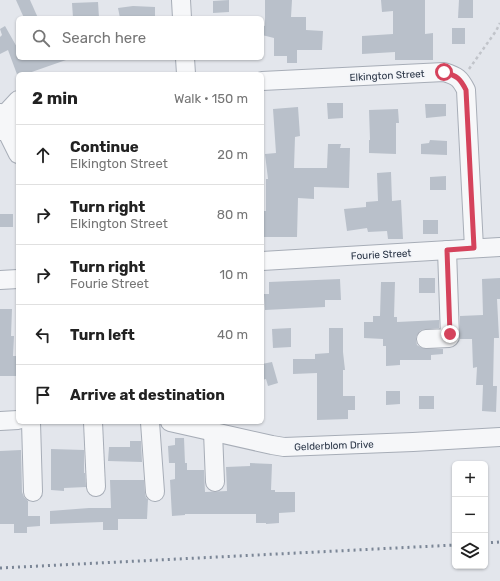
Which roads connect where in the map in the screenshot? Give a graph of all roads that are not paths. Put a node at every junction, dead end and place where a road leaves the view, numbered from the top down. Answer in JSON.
{"nodes":[{"id":1,"x":181,"y":0,"type":"edge"},
{"id":2,"x":182,"y":16,"type":"edge"},
{"id":3,"x":185,"y":60,"type":"edge"},
{"id":4,"x":186,"y":72,"type":"edge"},
{"id":5,"x":264,"y":81,"type":"edge"},
{"id":6,"x":16,"y":103,"type":"edge"},
{"id":7,"x":3,"y":122,"type":"edge"},
{"id":8,"x":16,"y":150,"type":"edge"},
{"id":9,"x":500,"y":247,"type":"edge"},
{"id":10,"x":474,"y":248,"type":"junction"},
{"id":11,"x":447,"y":250,"type":"junction"},
{"id":12,"x":264,"y":261,"type":"edge"},
{"id":13,"x":16,"y":279,"type":"edge"},
{"id":14,"x":0,"y":280,"type":"edge"},
{"id":15,"x":426,"y":339,"type":"dead end"},
{"id":16,"x":16,"y":420,"type":"edge"},
{"id":17,"x":0,"y":421,"type":"edge"},
{"id":18,"x":31,"y":424,"type":"edge"},
{"id":19,"x":93,"y":424,"type":"edge"},
{"id":20,"x":150,"y":424,"type":"edge"},
{"id":21,"x":179,"y":424,"type":"edge"},
{"id":22,"x":213,"y":432,"type":"junction"},
{"id":23,"x":500,"y":436,"type":"edge"},
{"id":24,"x":215,"y":482,"type":"dead end"},
{"id":25,"x":96,"y":487,"type":"dead end"},
{"id":26,"x":33,"y":492,"type":"dead end"},
{"id":27,"x":154,"y":492,"type":"dead end"}],
"edges":[{"from":1,"to":2,"type":"street"},
{"from":3,"to":4,"type":"street"},
{"from":5,"to":10,"type":"street","name":"Elkington Street"},
{"from":6,"to":7,"type":"street"},
{"from":7,"to":8,"type":"street"},
{"from":9,"to":10,"type":"street","name":"Fourie Street"},
{"from":10,"to":11,"type":"street","name":"Fourie Street"},
{"from":11,"to":12,"type":"street","name":"Fourie Street"},
{"from":11,"to":15,"type":"street"},
{"from":13,"to":14,"type":"street"},
{"from":16,"to":17,"type":"street"},
{"from":18,"to":26,"type":"street"},
{"from":19,"to":25,"type":"street"},
{"from":20,"to":27,"type":"street"},
{"from":21,"to":22,"type":"street","name":"Gelderblom Drive"},
{"from":22,"to":23,"type":"street","name":"Gelderblom Drive"},
{"from":22,"to":24,"type":"street"}]}
